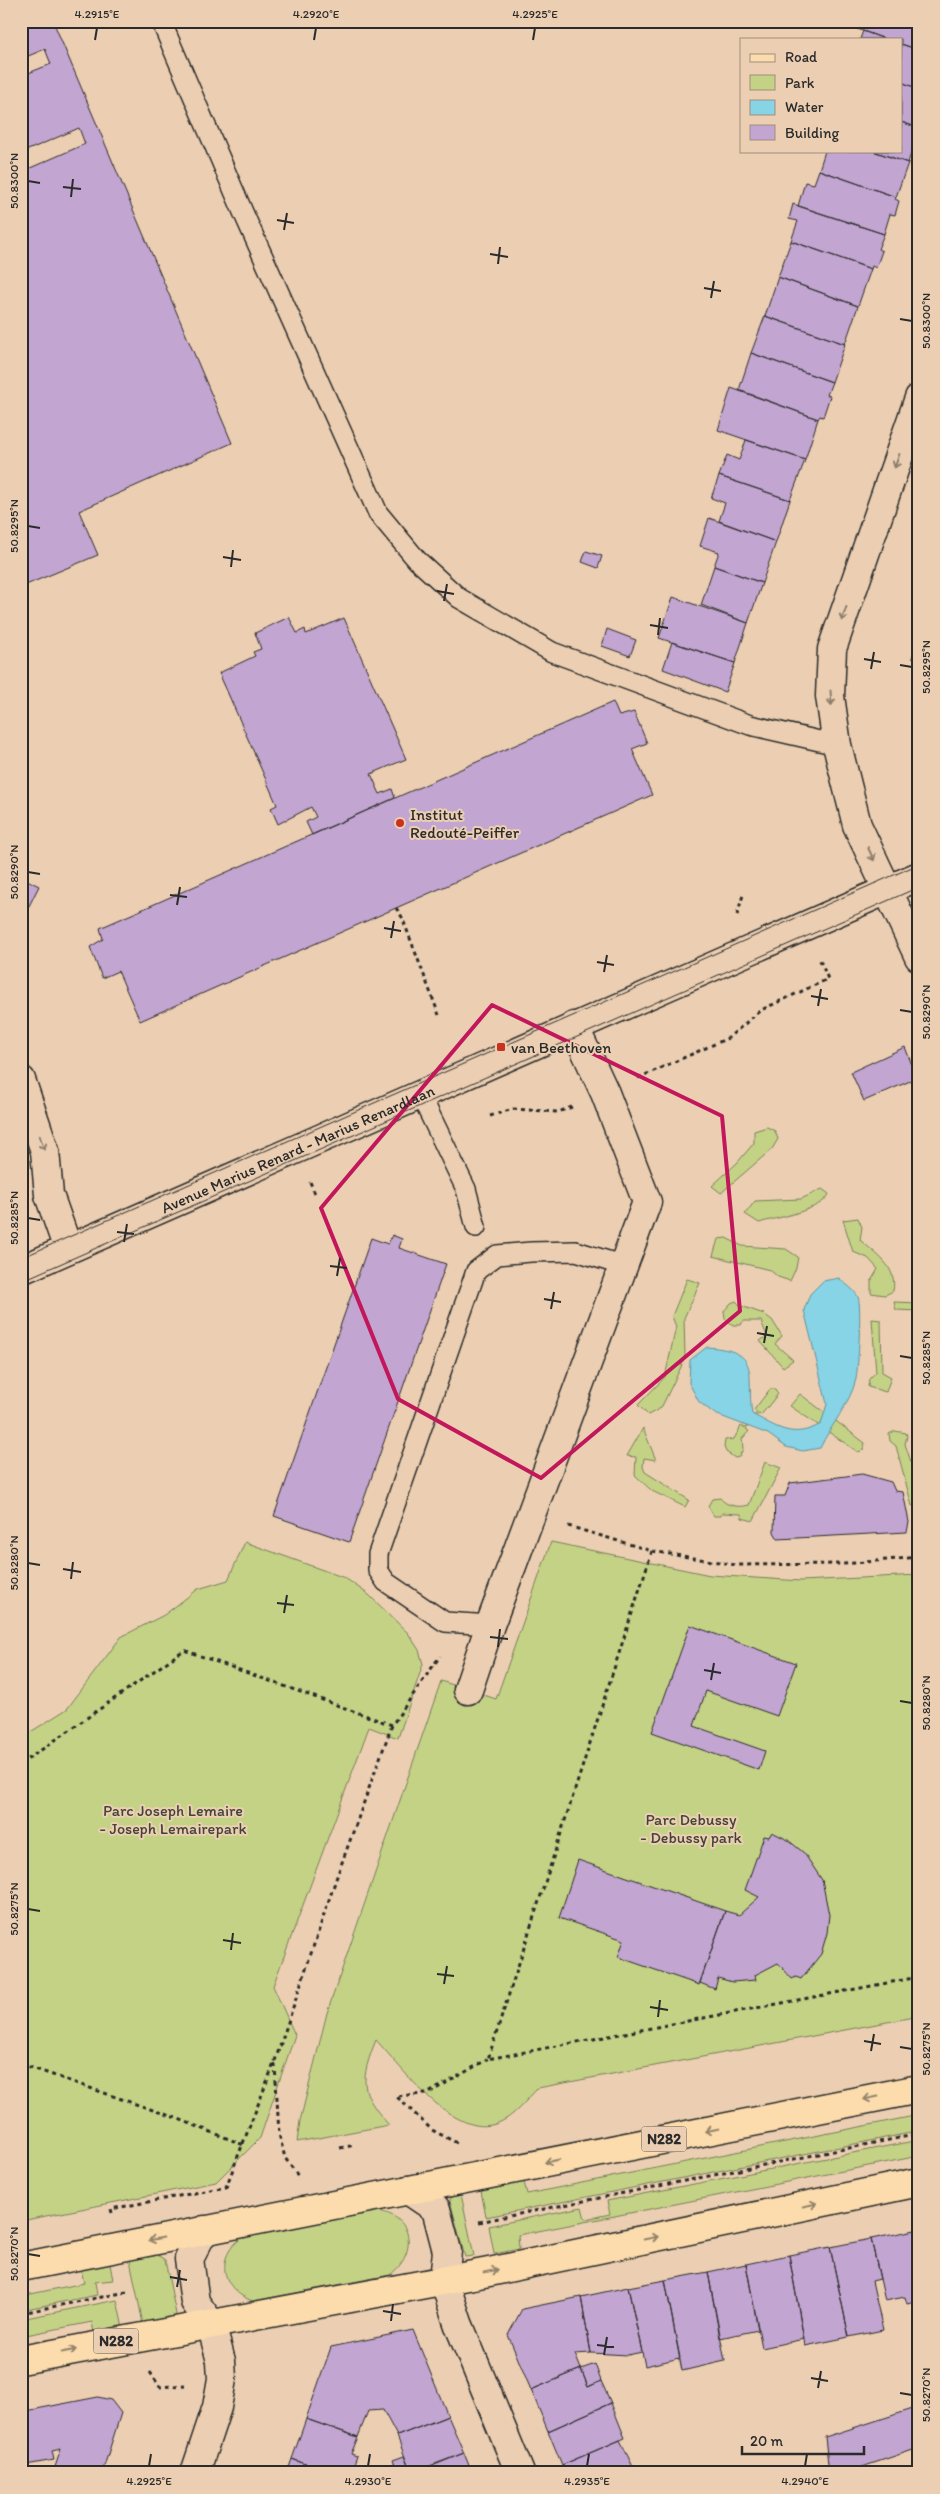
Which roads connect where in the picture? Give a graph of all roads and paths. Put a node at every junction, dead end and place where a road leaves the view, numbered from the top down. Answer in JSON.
{"nodes":[{"id":1,"x":161,"y":21,"type":"edge"},
{"id":2,"x":919,"y":398,"type":"edge"},
{"id":3,"x":837,"y":745,"type":"junction"},
{"id":4,"x":919,"y":876,"type":"edge"},
{"id":5,"x":887,"y":889,"type":"junction"},
{"id":6,"x":743,"y":895,"type":"dead end"},
{"id":7,"x":396,"y":908,"type":"dead end"},
{"id":8,"x":737,"y":915,"type":"dead end"},
{"id":9,"x":816,"y":953,"type":"dead end"},
{"id":10,"x":919,"y":957,"type":"edge"},
{"id":11,"x":439,"y":1015,"type":"dead end"},
{"id":12,"x":574,"y":1026,"type":"junction"},
{"id":13,"x":635,"y":1079,"type":"dead end"},
{"id":14,"x":21,"y":1080,"type":"edge"},
{"id":15,"x":420,"y":1094,"type":"junction"},
{"id":16,"x":574,"y":1106,"type":"dead end"},
{"id":17,"x":490,"y":1116,"type":"dead end"},
{"id":18,"x":309,"y":1180,"type":"dead end"},
{"id":19,"x":316,"y":1196,"type":"dead end"},
{"id":20,"x":476,"y":1227,"type":"dead end"},
{"id":21,"x":68,"y":1249,"type":"junction"},
{"id":22,"x":624,"y":1266,"type":"junction"},
{"id":23,"x":21,"y":1270,"type":"edge"},
{"id":24,"x":568,"y":1526,"type":"dead end"},
{"id":25,"x":652,"y":1551,"type":"junction"},
{"id":26,"x":919,"y":1557,"type":"edge"},
{"id":27,"x":490,"y":1625,"type":"junction"},
{"id":28,"x":428,"y":1673,"type":"dead end"},
{"id":29,"x":468,"y":1690,"type":"dead end"},
{"id":30,"x":392,"y":1725,"type":"junction"},
{"id":31,"x":21,"y":1764,"type":"edge"},
{"id":32,"x":919,"y":1977,"type":"edge"},
{"id":33,"x":488,"y":2059,"type":"junction"},
{"id":34,"x":275,"y":2061,"type":"junction"},
{"id":35,"x":21,"y":2064,"type":"edge"},
{"id":36,"x":919,"y":2089,"type":"edge"},
{"id":37,"x":919,"y":2134,"type":"edge"},
{"id":38,"x":355,"y":2144,"type":"dead end"},
{"id":39,"x":244,"y":2145,"type":"junction"},
{"id":40,"x":340,"y":2148,"type":"dead end"},
{"id":41,"x":460,"y":2150,"type":"dead end"},
{"id":42,"x":919,"y":2182,"type":"edge"},
{"id":43,"x":408,"y":2190,"type":"junction"},
{"id":44,"x":320,"y":2208,"type":"junction"},
{"id":45,"x":113,"y":2218,"type":"dead end"},
{"id":46,"x":479,"y":2222,"type":"dead end"},
{"id":47,"x":204,"y":2230,"type":"junction"},
{"id":48,"x":21,"y":2267,"type":"edge"},
{"id":49,"x":444,"y":2280,"type":"junction"},
{"id":50,"x":127,"y":2292,"type":"dead end"},
{"id":51,"x":21,"y":2313,"type":"edge"},
{"id":52,"x":211,"y":2324,"type":"junction"},
{"id":53,"x":21,"y":2360,"type":"edge"},
{"id":54,"x":150,"y":2371,"type":"dead end"},
{"id":55,"x":188,"y":2385,"type":"dead end"},
{"id":56,"x":195,"y":2473,"type":"edge"},
{"id":57,"x":520,"y":2473,"type":"edge"}],
"edges":[{"from":1,"to":3,"type":"lane"},
{"from":2,"to":3,"type":"street","one_way":true},
{"from":3,"to":5,"type":"street","one_way":true},
{"from":4,"to":5,"type":"street","name":"Avenue Marius Renard - Marius Renardlaan"},
{"from":5,"to":10,"type":"street"},
{"from":5,"to":12,"type":"street","name":"Avenue Marius Renard - Marius Renardlaan"},
{"from":6,"to":8,"type":"path"},
{"from":7,"to":11,"type":"path"},
{"from":9,"to":13,"type":"path"},
{"from":12,"to":15,"type":"street","name":"Avenue Marius Renard - Marius Renardlaan"},
{"from":12,"to":22,"type":"street"},
{"from":14,"to":21,"type":"street","one_way":true},
{"from":15,"to":20,"type":"lane"},
{"from":15,"to":21,"type":"street","name":"Avenue Marius Renard - Marius Renardlaan"},
{"from":16,"to":17,"type":"path"},
{"from":18,"to":19,"type":"path"},
{"from":21,"to":23,"type":"street","name":"Avenue Marius Renard - Marius Renardlaan"},
{"from":22,"to":27,"type":"street"},
{"from":22,"to":27,"type":"lane"},
{"from":24,"to":25,"type":"path"},
{"from":25,"to":26,"type":"path"},
{"from":25,"to":33,"type":"path"},
{"from":27,"to":29,"type":"street"},
{"from":28,"to":30,"type":"path"},
{"from":30,"to":31,"type":"path"},
{"from":30,"to":34,"type":"path"},
{"from":32,"to":33,"type":"path"},
{"from":33,"to":41,"type":"path"},
{"from":34,"to":39,"type":"path"},
{"from":34,"to":44,"type":"path"},
{"from":35,"to":39,"type":"path"},
{"from":36,"to":43,"type":"main road","number":"N282","one_way":true},
{"from":37,"to":46,"type":"path"},
{"from":38,"to":40,"type":"path"},
{"from":39,"to":45,"type":"path"},
{"from":49,"to":42,"type":"main road","number":"N282","one_way":true},
{"from":43,"to":44,"type":"main road","number":"N282"},
{"from":43,"to":49,"type":"street"},
{"from":44,"to":47,"type":"main road","number":"N282"},
{"from":47,"to":48,"type":"main road","number":"N282","one_way":true},
{"from":47,"to":52,"type":"street"},
{"from":49,"to":52,"type":"main road","number":"N282"},
{"from":49,"to":57,"type":"street"},
{"from":50,"to":51,"type":"path"},
{"from":53,"to":52,"type":"main road","number":"N282","one_way":true},
{"from":52,"to":56,"type":"street"},
{"from":54,"to":55,"type":"path"}]}
